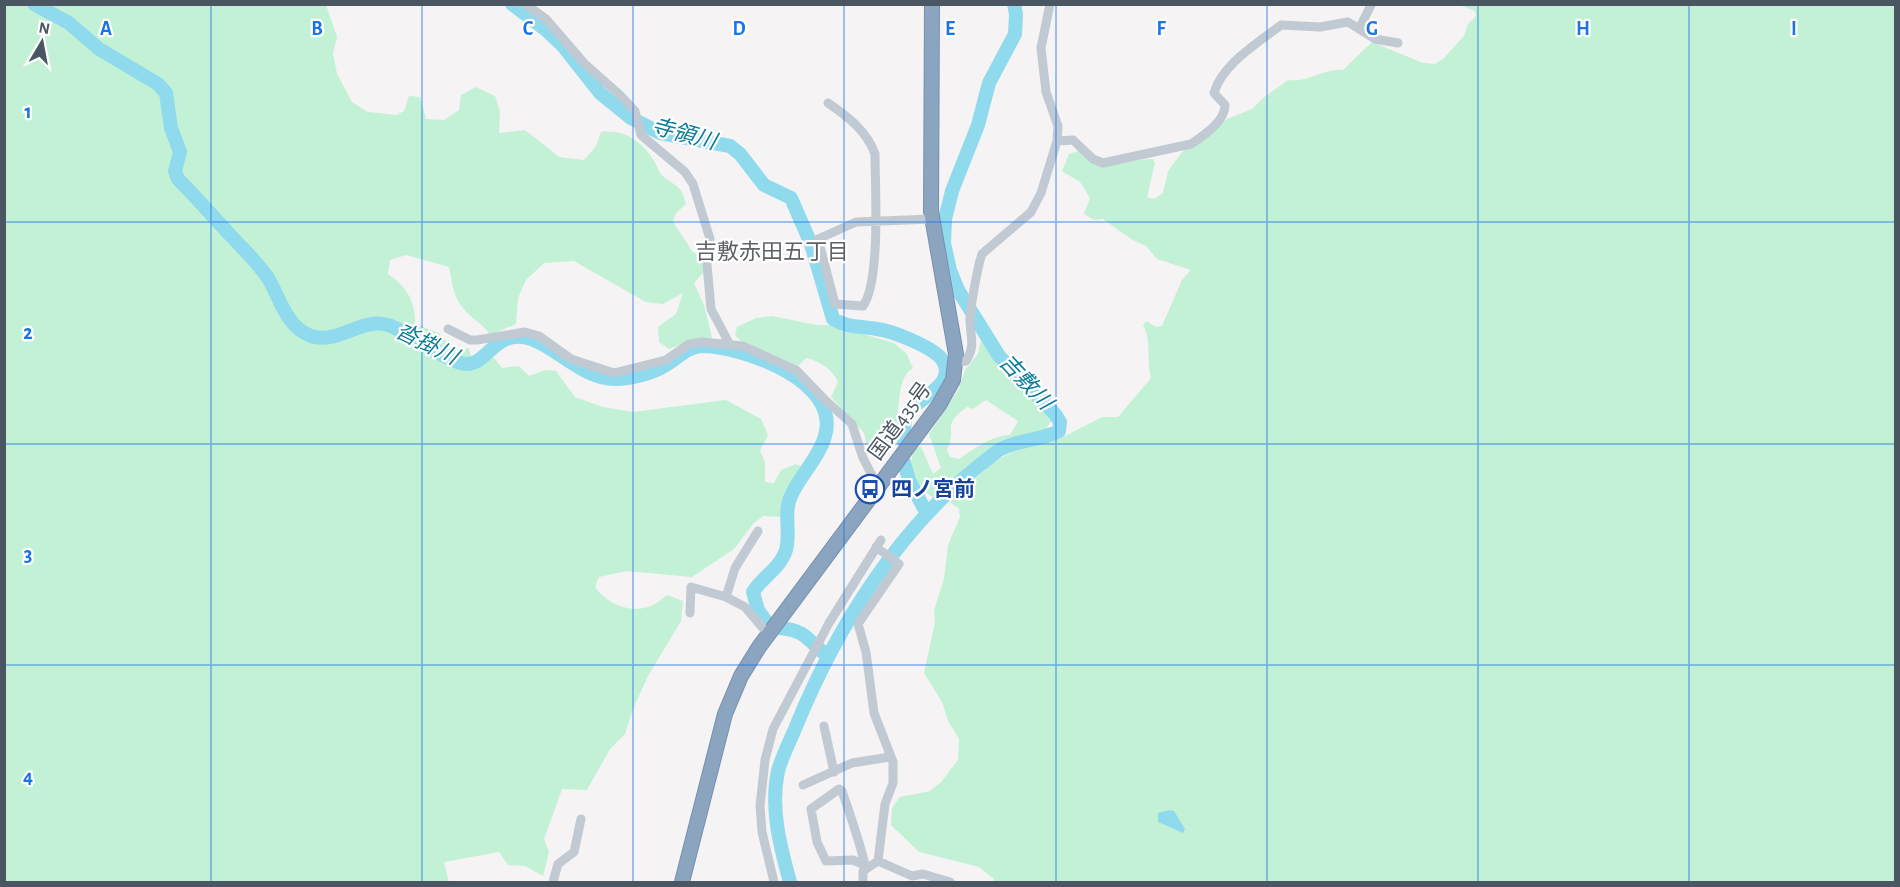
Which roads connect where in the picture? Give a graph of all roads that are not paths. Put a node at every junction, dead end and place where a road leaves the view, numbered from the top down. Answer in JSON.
{"nodes":[{"id":1,"x":525,"y":4,"type":"edge"},
{"id":2,"x":932,"y":4,"type":"edge"},
{"id":3,"x":1050,"y":4,"type":"edge"},
{"id":4,"x":1371,"y":5,"type":"edge"},
{"id":5,"x":1359,"y":29,"type":"junction"},
{"id":6,"x":1398,"y":44,"type":"dead end"},
{"id":7,"x":828,"y":103,"type":"dead end"},
{"id":8,"x":1057,"y":141,"type":"junction"},
{"id":9,"x":932,"y":219,"type":"junction"},
{"id":10,"x":875,"y":220,"type":"junction"},
{"id":11,"x":448,"y":329,"type":"dead end"},
{"id":12,"x":729,"y":343,"type":"junction"},
{"id":13,"x":956,"y":363,"type":"junction"},
{"id":14,"x":878,"y":487,"type":"junction"},
{"id":15,"x":758,"y":531,"type":"dead end"},
{"id":16,"x":726,"y":597,"type":"junction"},
{"id":17,"x":690,"y":613,"type":"dead end"},
{"id":18,"x":768,"y":634,"type":"junction"},
{"id":19,"x":824,"y":726,"type":"dead end"},
{"id":20,"x":890,"y":757,"type":"junction"},
{"id":21,"x":834,"y":772,"type":"junction"},
{"id":22,"x":803,"y":785,"type":"dead end"},
{"id":23,"x":581,"y":819,"type":"dead end"},
{"id":24,"x":878,"y":861,"type":"junction"},
{"id":25,"x":866,"y":867,"type":"junction"},
{"id":26,"x":553,"y":882,"type":"edge"},
{"id":27,"x":682,"y":882,"type":"edge"},
{"id":28,"x":774,"y":882,"type":"edge"},
{"id":29,"x":863,"y":882,"type":"edge"},
{"id":30,"x":950,"y":882,"type":"edge"}],
"edges":[{"from":1,"to":12,"type":"street"},
{"from":2,"to":9,"type":"highway","name":"国道435号"},
{"from":3,"to":8,"type":"street"},
{"from":4,"to":5,"type":"street"},
{"from":5,"to":6,"type":"street"},
{"from":5,"to":8,"type":"street"},
{"from":7,"to":10,"type":"street"},
{"from":8,"to":13,"type":"street"},
{"from":9,"to":10,"type":"street"},
{"from":9,"to":13,"type":"highway","name":"国道435号"},
{"from":10,"to":10,"type":"street"},
{"from":11,"to":12,"type":"street"},
{"from":12,"to":14,"type":"street"},
{"from":13,"to":14,"type":"highway","name":"国道435号"},
{"from":14,"to":18,"type":"highway","name":"国道435号"},
{"from":15,"to":16,"type":"street"},
{"from":16,"to":17,"type":"street"},
{"from":16,"to":18,"type":"street"},
{"from":18,"to":27,"type":"highway","name":"国道435号"},
{"from":19,"to":21,"type":"street"},
{"from":20,"to":21,"type":"street"},
{"from":20,"to":24,"type":"street"},
{"from":20,"to":28,"type":"street"},
{"from":21,"to":22,"type":"street"},
{"from":23,"to":26,"type":"street"},
{"from":24,"to":25,"type":"street"},
{"from":24,"to":30,"type":"street"},
{"from":25,"to":25,"type":"street"},
{"from":25,"to":29,"type":"street"}]}
